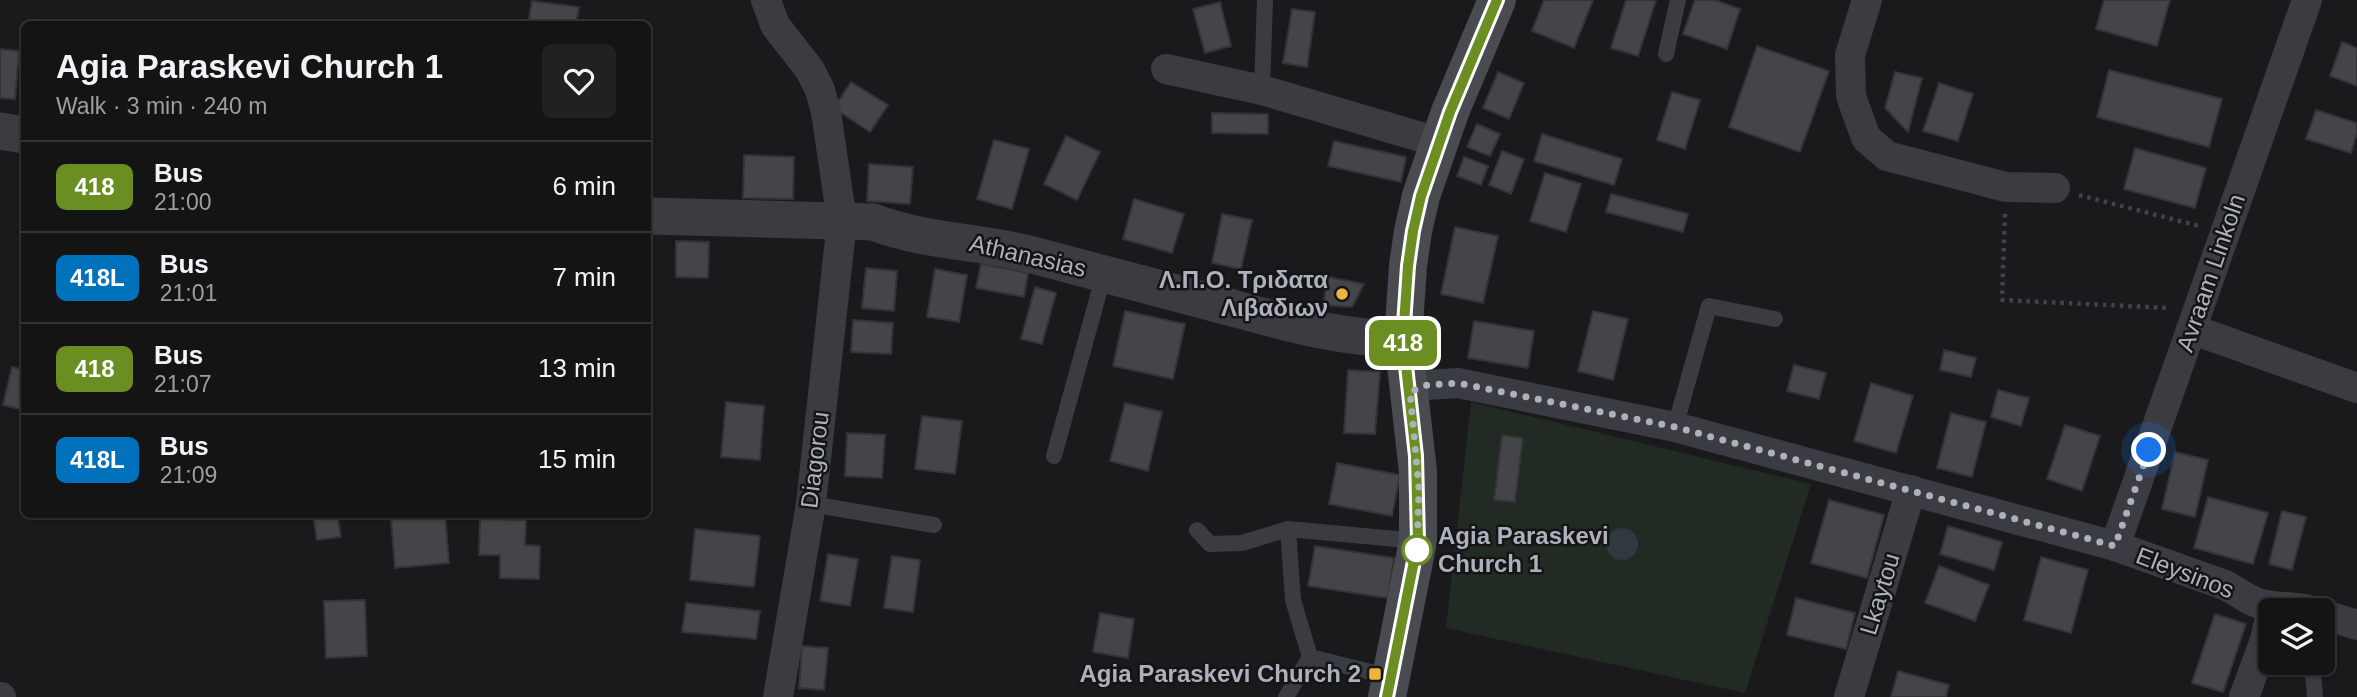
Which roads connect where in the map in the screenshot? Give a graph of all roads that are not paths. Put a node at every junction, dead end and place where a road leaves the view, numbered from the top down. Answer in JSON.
{"nodes":[{"id":1,"x":766,"y":0,"type":"edge"},
{"id":2,"x":1265,"y":0,"type":"edge"},
{"id":3,"x":1497,"y":0,"type":"edge"},
{"id":4,"x":1678,"y":0,"type":"edge"},
{"id":5,"x":1867,"y":0,"type":"edge"},
{"id":6,"x":2307,"y":0,"type":"edge"},
{"id":7,"x":1665,"y":54,"type":"dead end"},
{"id":8,"x":1166,"y":69,"type":"dead end"},
{"id":9,"x":1262,"y":90,"type":"junction"},
{"id":10,"x":0,"y":131,"type":"edge"},
{"id":11,"x":21,"y":134,"type":"edge"},
{"id":12,"x":1441,"y":143,"type":"junction"},
{"id":13,"x":2054,"y":188,"type":"road end"},
{"id":14,"x":651,"y":216,"type":"edge"},
{"id":15,"x":842,"y":221,"type":"junction"},
{"id":16,"x":1104,"y":274,"type":"junction"},
{"id":17,"x":1775,"y":319,"type":"dead end"},
{"id":18,"x":2195,"y":319,"type":"junction"},
{"id":19,"x":1403,"y":339,"type":"junction"},
{"id":20,"x":2357,"y":387,"type":"edge"},
{"id":21,"x":1410,"y":392,"type":"junction"},
{"id":22,"x":1675,"y":427,"type":"junction"},
{"id":23,"x":1054,"y":456,"type":"dead end"},
{"id":24,"x":1911,"y":490,"type":"junction"},
{"id":25,"x":811,"y":504,"type":"junction"},
{"id":26,"x":934,"y":525,"type":"dead end"},
{"id":27,"x":1288,"y":529,"type":"junction"},
{"id":28,"x":1197,"y":530,"type":"dead end"},
{"id":29,"x":1418,"y":541,"type":"junction"},
{"id":30,"x":2115,"y":546,"type":"junction"},
{"id":31,"x":2258,"y":609,"type":"edge"},
{"id":32,"x":2335,"y":618,"type":"edge"},
{"id":33,"x":2357,"y":625,"type":"edge"},
{"id":34,"x":2258,"y":654,"type":"edge"},
{"id":35,"x":1310,"y":657,"type":"junction"},
{"id":36,"x":2313,"y":675,"type":"edge"},
{"id":37,"x":1389,"y":687,"type":"edge"},
{"id":38,"x":778,"y":697,"type":"edge"},
{"id":39,"x":1286,"y":697,"type":"edge"},
{"id":40,"x":1849,"y":697,"type":"edge"},
{"id":41,"x":2244,"y":697,"type":"edge"},
{"id":42,"x":2315,"y":697,"type":"edge"}],
"edges":[{"from":1,"to":15,"type":"street","name":"Diagorou"},
{"from":2,"to":9,"type":"lane"},
{"from":3,"to":12,"type":"main road"},
{"from":4,"to":7,"type":"lane"},
{"from":5,"to":13,"type":"street"},
{"from":6,"to":18,"type":"street","name":"Avraam Linkoln"},
{"from":8,"to":9,"type":"street"},
{"from":9,"to":12,"type":"street"},
{"from":10,"to":11,"type":"street"},
{"from":12,"to":19,"type":"main road"},
{"from":14,"to":15,"type":"street","name":"Athanasias"},
{"from":15,"to":16,"type":"street","name":"Athanasias"},
{"from":15,"to":25,"type":"street","name":"Diagorou"},
{"from":16,"to":19,"type":"street","name":"Athanasias"},
{"from":16,"to":23,"type":"lane"},
{"from":17,"to":22,"type":"lane"},
{"from":18,"to":20,"type":"street"},
{"from":18,"to":30,"type":"street","name":"Avraam Linkoln"},
{"from":19,"to":21,"type":"main road"},
{"from":21,"to":22,"type":"street","name":"Eleysinos"},
{"from":21,"to":29,"type":"main road"},
{"from":22,"to":24,"type":"street","name":"Eleysinos"},
{"from":24,"to":30,"type":"street","name":"Eleysinos"},
{"from":24,"to":40,"type":"street","name":"Lkaytou"},
{"from":25,"to":26,"type":"lane"},
{"from":25,"to":38,"type":"street","name":"Diagorou"},
{"from":27,"to":28,"type":"lane"},
{"from":27,"to":29,"type":"lane"},
{"from":27,"to":35,"type":"lane"},
{"from":29,"to":37,"type":"main road"},
{"from":30,"to":31,"type":"street","name":"Eleysinos"},
{"from":32,"to":33,"type":"street"},
{"from":34,"to":41,"type":"street"},
{"from":35,"to":37,"type":"lane"},
{"from":35,"to":39,"type":"lane"},
{"from":36,"to":42,"type":"lane"}]}
